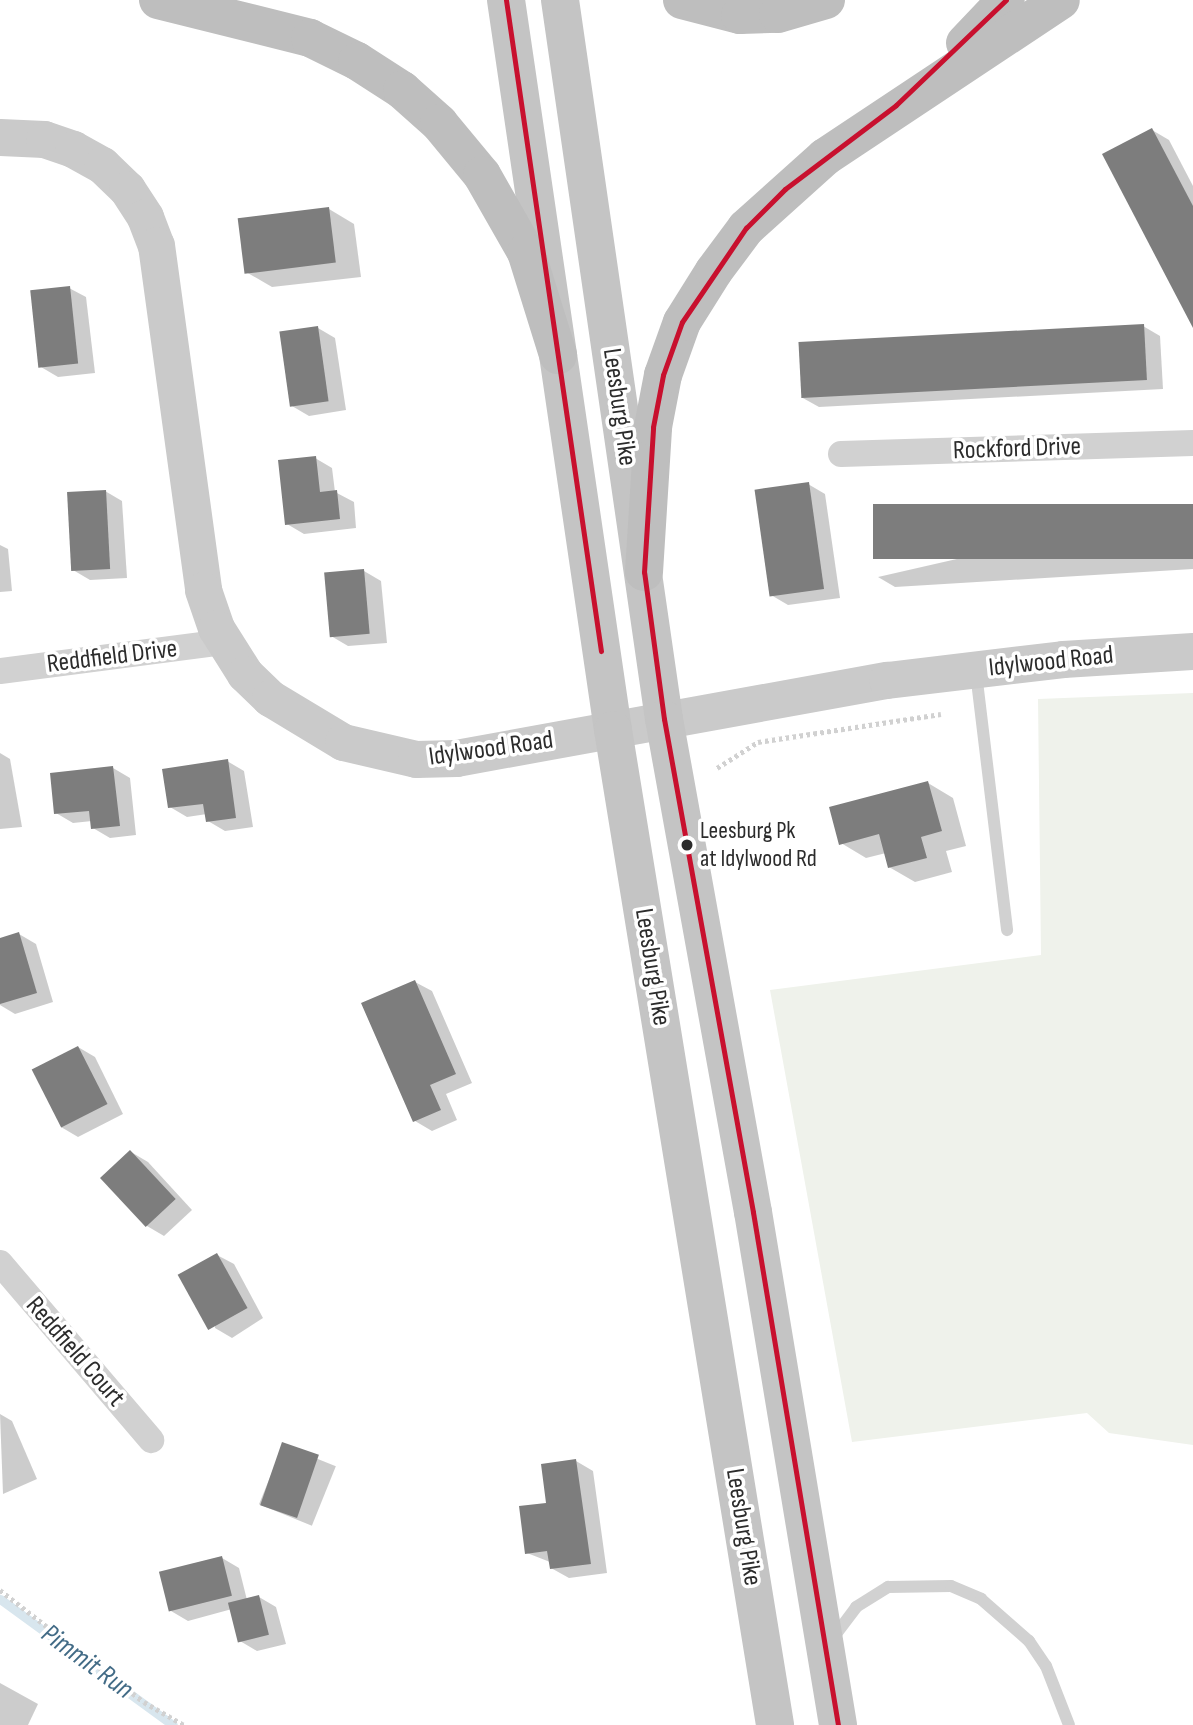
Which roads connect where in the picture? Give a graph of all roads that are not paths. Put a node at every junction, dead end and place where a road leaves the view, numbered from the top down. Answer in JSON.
{"nodes":[{"id":1,"x":158,"y":0,"type":"edge"},
{"id":2,"x":506,"y":0,"type":"edge"},
{"id":3,"x":559,"y":0,"type":"edge"},
{"id":4,"x":682,"y":0,"type":"edge"},
{"id":5,"x":826,"y":0,"type":"edge"},
{"id":6,"x":1006,"y":0,"type":"edge"},
{"id":7,"x":1060,"y":0,"type":"edge"},
{"id":8,"x":896,"y":106,"type":"junction"},
{"id":9,"x":0,"y":137,"type":"edge"},
{"id":10,"x":558,"y":355,"type":"junction"},
{"id":11,"x":1193,"y":443,"type":"edge"},
{"id":12,"x":841,"y":454,"type":"dead end"},
{"id":13,"x":643,"y":572,"type":"junction"},
{"id":14,"x":223,"y":642,"type":"junction"},
{"id":15,"x":1193,"y":651,"type":"edge"},
{"id":16,"x":976,"y":670,"type":"junction"},
{"id":17,"x":0,"y":671,"type":"edge"},
{"id":18,"x":664,"y":719,"type":"junction"},
{"id":19,"x":613,"y":730,"type":"junction"},
{"id":20,"x":1007,"y":930,"type":"dead end"},
{"id":21,"x":0,"y":1263,"type":"edge"},
{"id":22,"x":151,"y":1440,"type":"dead end"},
{"id":23,"x":825,"y":1650,"type":"junction"},
{"id":24,"x":775,"y":1725,"type":"edge"},
{"id":25,"x":838,"y":1725,"type":"edge"},
{"id":26,"x":1069,"y":1725,"type":"edge"}],
"edges":[{"from":1,"to":10,"type":"highway"},
{"from":2,"to":10,"type":"main road","name":"Leesburg Pike"},
{"from":3,"to":13,"type":"main road","name":"Leesburg Pike"},
{"from":4,"to":5,"type":"highway"},
{"from":6,"to":8,"type":"highway"},
{"from":7,"to":8,"type":"highway"},
{"from":8,"to":13,"type":"highway"},
{"from":9,"to":14,"type":"main road","name":"Idylwood Road"},
{"from":10,"to":19,"type":"main road","name":"Leesburg Pike"},
{"from":11,"to":12,"type":"street","name":"Rockford Drive"},
{"from":13,"to":18,"type":"main road","name":"Leesburg Pike"},
{"from":14,"to":17,"type":"street","name":"Reddfield Drive"},
{"from":14,"to":19,"type":"main road","name":"Idylwood Road"},
{"from":15,"to":16,"type":"main road","name":"Idylwood Road"},
{"from":16,"to":18,"type":"main road","name":"Idylwood Road"},
{"from":16,"to":20,"type":"lane"},
{"from":18,"to":19,"type":"main road","name":"Idylwood Road"},
{"from":18,"to":23,"type":"main road","name":"Leesburg Pike"},
{"from":19,"to":24,"type":"main road","name":"Leesburg Pike"},
{"from":21,"to":22,"type":"street","name":"Reddfield Court"},
{"from":23,"to":25,"type":"main road","name":"Leesburg Pike"},
{"from":23,"to":26,"type":"lane"}]}
